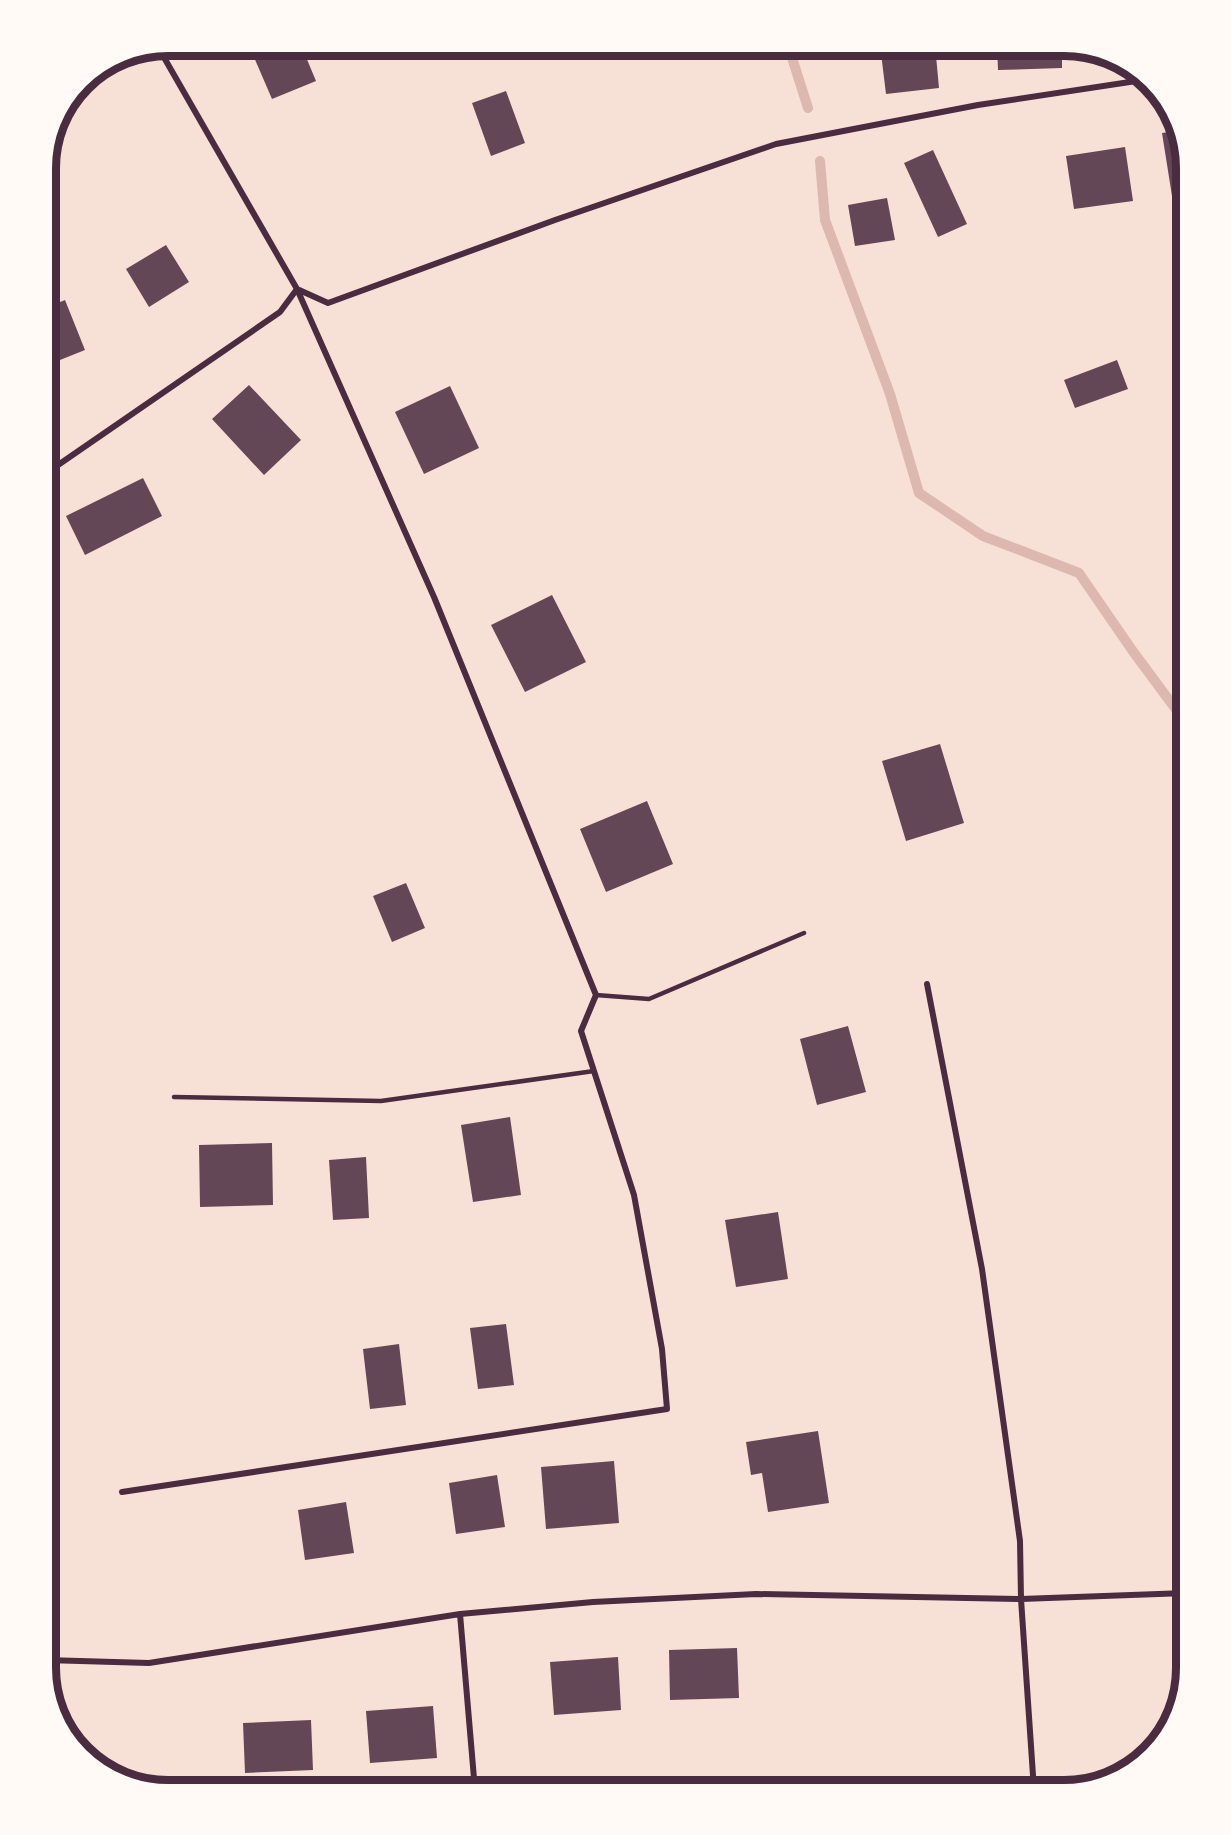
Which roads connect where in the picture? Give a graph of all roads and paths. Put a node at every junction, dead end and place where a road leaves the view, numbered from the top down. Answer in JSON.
{"nodes":[{"id":1,"x":163,"y":56,"type":"edge"},
{"id":2,"x":1135,"y":81,"type":"edge"},
{"id":3,"x":297,"y":289,"type":"junction"},
{"id":4,"x":56,"y":466,"type":"edge"},
{"id":5,"x":804,"y":933,"type":"dead end"},
{"id":6,"x":927,"y":984,"type":"dead end"},
{"id":7,"x":596,"y":995,"type":"junction"},
{"id":8,"x":594,"y":1071,"type":"junction"},
{"id":9,"x":174,"y":1097,"type":"dead end"},
{"id":10,"x":122,"y":1492,"type":"dead end"},
{"id":11,"x":1176,"y":1593,"type":"edge"},
{"id":12,"x":1021,"y":1599,"type":"junction"},
{"id":13,"x":460,"y":1614,"type":"junction"},
{"id":14,"x":56,"y":1660,"type":"edge"},
{"id":15,"x":474,"y":1779,"type":"edge"},
{"id":16,"x":1033,"y":1780,"type":"edge"}],
"edges":[{"from":1,"to":3,"type":"street"},
{"from":2,"to":3,"type":"street"},
{"from":3,"to":4,"type":"street"},
{"from":3,"to":7,"type":"street"},
{"from":5,"to":7,"type":"lane"},
{"from":6,"to":12,"type":"street"},
{"from":7,"to":8,"type":"lane"},
{"from":8,"to":9,"type":"lane"},
{"from":8,"to":10,"type":"street"},
{"from":11,"to":12,"type":"street"},
{"from":12,"to":13,"type":"street"},
{"from":12,"to":16,"type":"street"},
{"from":13,"to":14,"type":"street"},
{"from":13,"to":15,"type":"street"}]}
